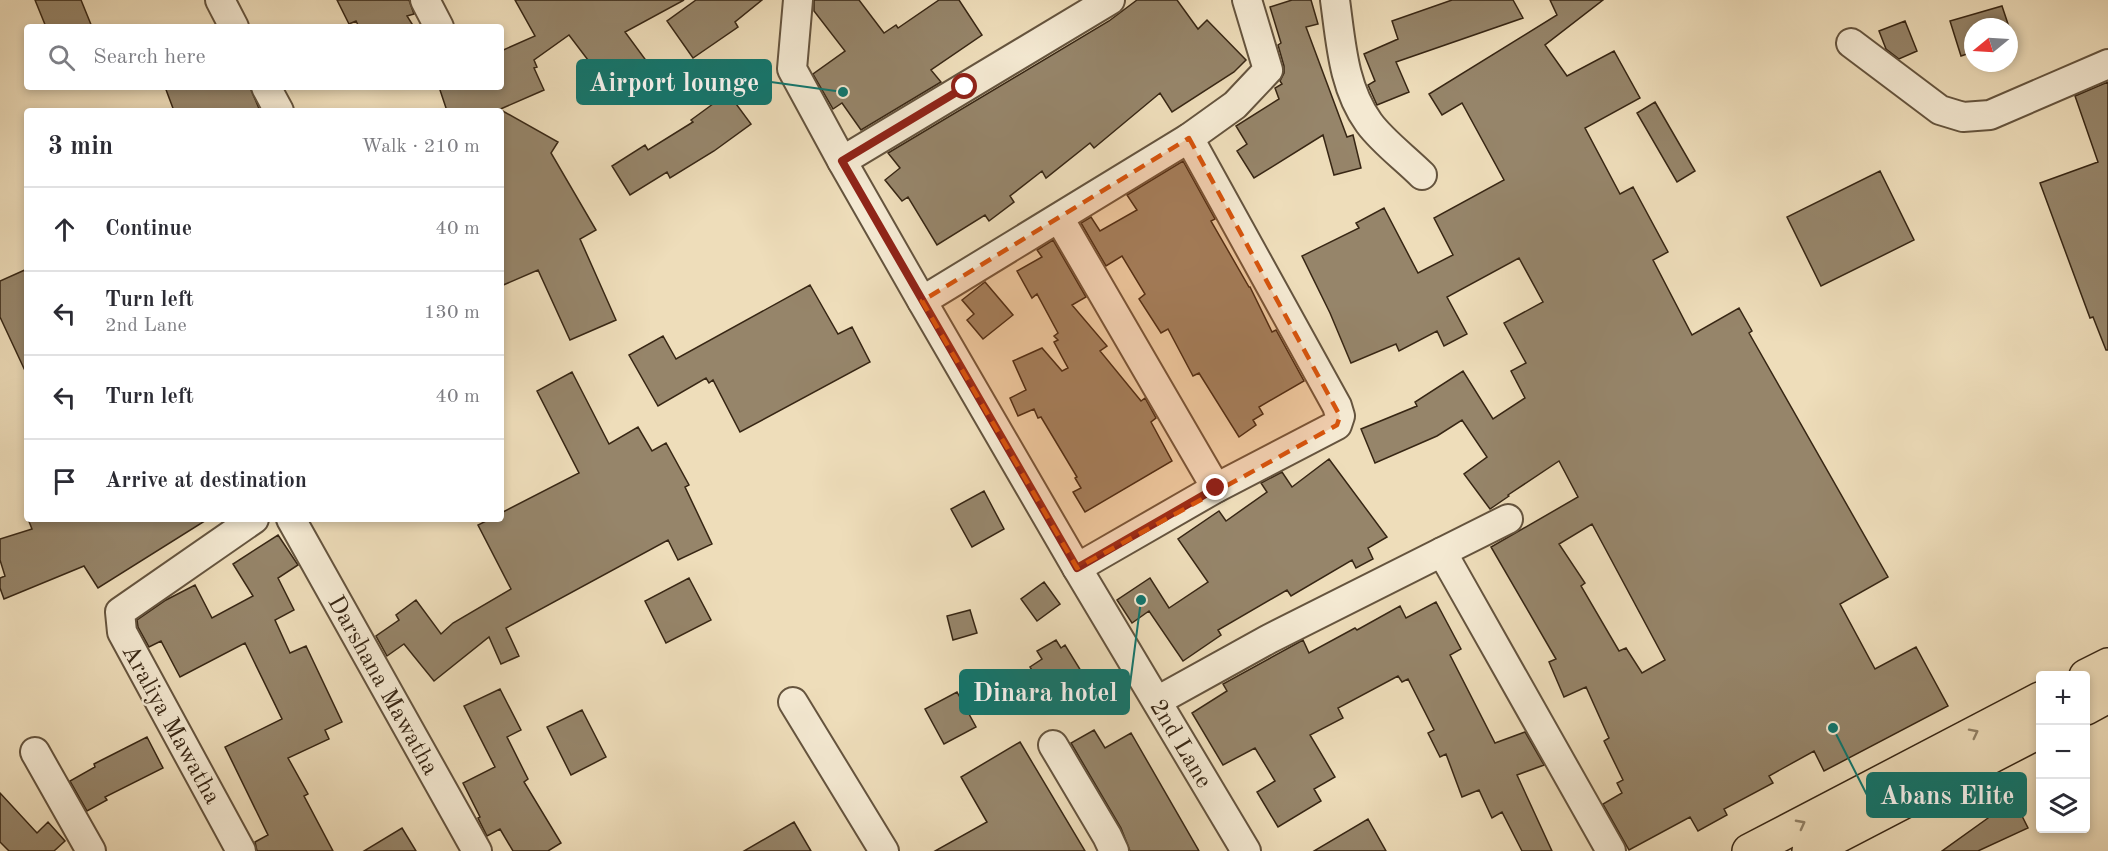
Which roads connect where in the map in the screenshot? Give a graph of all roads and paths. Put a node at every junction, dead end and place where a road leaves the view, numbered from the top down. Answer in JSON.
{"nodes":[{"id":1,"x":220,"y":0,"type":"edge"},
{"id":2,"x":425,"y":0,"type":"edge"},
{"id":3,"x":798,"y":0,"type":"edge"},
{"id":4,"x":1110,"y":0,"type":"edge"},
{"id":5,"x":1247,"y":0,"type":"edge"},
{"id":6,"x":1335,"y":0,"type":"edge"},
{"id":7,"x":232,"y":24,"type":"edge"},
{"id":8,"x":438,"y":24,"type":"edge"},
{"id":9,"x":1851,"y":43,"type":"dead end"},
{"id":10,"x":2108,"y":64,"type":"edge"},
{"id":11,"x":268,"y":90,"type":"edge"},
{"id":12,"x":277,"y":108,"type":"edge"},
{"id":13,"x":1189,"y":138,"type":"junction"},
{"id":14,"x":842,"y":161,"type":"junction"},
{"id":15,"x":1422,"y":175,"type":"dead end"},
{"id":16,"x":1059,"y":218,"type":"junction"},
{"id":17,"x":922,"y":301,"type":"junction"},
{"id":18,"x":1216,"y":488,"type":"junction"},
{"id":19,"x":1508,"y":519,"type":"dead end"},
{"id":20,"x":250,"y":522,"type":"edge"},
{"id":21,"x":293,"y":522,"type":"edge"},
{"id":22,"x":1442,"y":552,"type":"junction"},
{"id":23,"x":1077,"y":568,"type":"junction"},
{"id":24,"x":2108,"y":665,"type":"edge"},
{"id":25,"x":2090,"y":674,"type":"edge"},
{"id":26,"x":2108,"y":696,"type":"edge"},
{"id":27,"x":1157,"y":701,"type":"junction"},
{"id":28,"x":2036,"y":701,"type":"edge"},
{"id":29,"x":793,"y":702,"type":"dead end"},
{"id":30,"x":2090,"y":705,"type":"edge"},
{"id":31,"x":2036,"y":733,"type":"edge"},
{"id":32,"x":1053,"y":745,"type":"dead end"},
{"id":33,"x":35,"y":752,"type":"dead end"},
{"id":34,"x":475,"y":850,"type":"edge"},
{"id":35,"x":91,"y":851,"type":"edge"},
{"id":36,"x":241,"y":851,"type":"edge"},
{"id":37,"x":884,"y":851,"type":"edge"},
{"id":38,"x":1114,"y":851,"type":"edge"},
{"id":39,"x":1246,"y":851,"type":"edge"},
{"id":40,"x":1611,"y":851,"type":"edge"},
{"id":41,"x":1749,"y":851,"type":"edge"},
{"id":42,"x":1809,"y":851,"type":"edge"}],
"edges":[{"from":1,"to":7,"type":"street"},
{"from":2,"to":8,"type":"street"},
{"from":3,"to":14,"type":"street","name":"2nd Lane"},
{"from":4,"to":14,"type":"street"},
{"from":5,"to":13,"type":"street"},
{"from":6,"to":15,"type":"street"},
{"from":9,"to":10,"type":"street"},
{"from":11,"to":12,"type":"street"},
{"from":13,"to":16,"type":"street"},
{"from":13,"to":18,"type":"street"},
{"from":14,"to":17,"type":"street","name":"2nd Lane"},
{"from":16,"to":17,"type":"street"},
{"from":16,"to":18,"type":"street"},
{"from":17,"to":23,"type":"street","name":"2nd Lane"},
{"from":18,"to":23,"type":"street"},
{"from":19,"to":22,"type":"street"},
{"from":20,"to":36,"type":"street","name":"Araliya Mawatha"},
{"from":21,"to":34,"type":"street","name":"Darshana Mawatha"},
{"from":22,"to":27,"type":"street"},
{"from":22,"to":40,"type":"street"},
{"from":23,"to":27,"type":"street","name":"2nd Lane"},
{"from":24,"to":25,"type":"highway"},
{"from":26,"to":30,"type":"highway"},
{"from":27,"to":39,"type":"street","name":"2nd Lane"},
{"from":41,"to":28,"type":"highway","one_way":true},
{"from":29,"to":37,"type":"street"},
{"from":31,"to":42,"type":"highway"},
{"from":32,"to":38,"type":"street"},
{"from":33,"to":35,"type":"street"}]}
